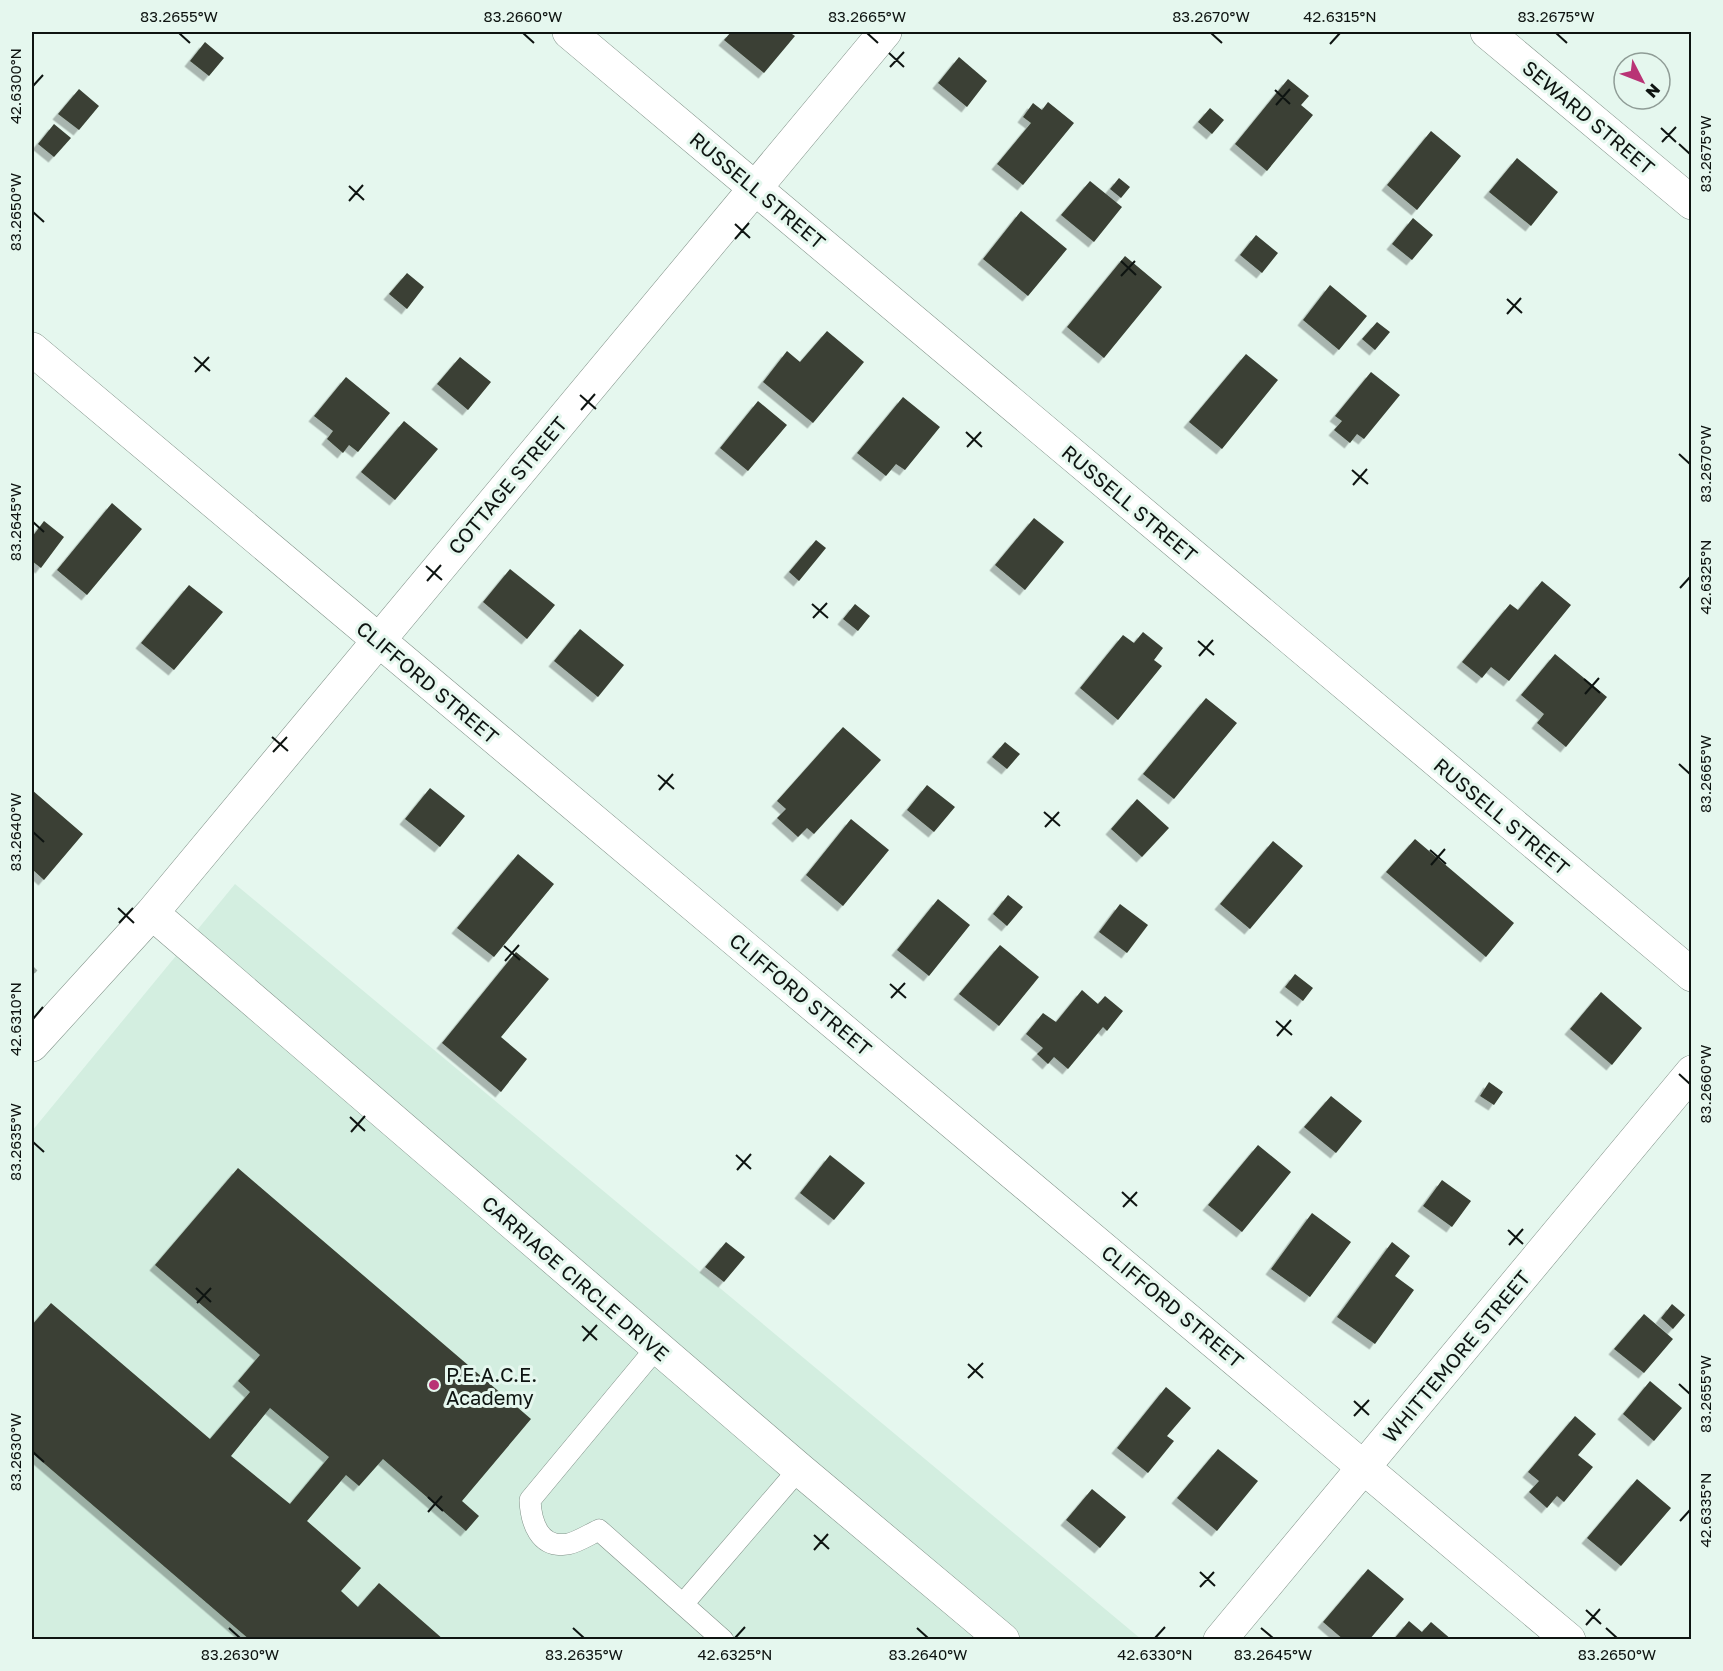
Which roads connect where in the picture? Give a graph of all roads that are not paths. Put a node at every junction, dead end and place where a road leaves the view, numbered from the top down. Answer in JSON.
{"nodes":[{"id":1,"x":569,"y":32,"type":"edge"},
{"id":2,"x":885,"y":32,"type":"edge"},
{"id":3,"x":1487,"y":32,"type":"edge"},
{"id":4,"x":755,"y":188,"type":"junction"},
{"id":5,"x":1692,"y":203,"type":"edge"},
{"id":6,"x":32,"y":349,"type":"edge"},
{"id":7,"x":378,"y":640,"type":"junction"},
{"id":8,"x":152,"y":913,"type":"junction"},
{"id":9,"x":1692,"y":975,"type":"edge"},
{"id":10,"x":35,"y":1034,"type":"edge"},
{"id":11,"x":1692,"y":1072,"type":"edge"},
{"id":12,"x":657,"y":1347,"type":"junction"},
{"id":13,"x":1364,"y":1466,"type":"junction"},
{"id":14,"x":799,"y":1469,"type":"junction"},
{"id":15,"x":683,"y":1604,"type":"junction"},
{"id":16,"x":723,"y":1640,"type":"edge"},
{"id":17,"x":1003,"y":1640,"type":"edge"},
{"id":18,"x":1220,"y":1640,"type":"edge"},
{"id":19,"x":1569,"y":1640,"type":"edge"}],
"edges":[{"from":1,"to":4,"type":"street","name":"RUSSELL STREET"},
{"from":2,"to":4,"type":"street","name":"COTTAGE STREET"},
{"from":3,"to":5,"type":"street","name":"SEWARD STREET"},
{"from":4,"to":7,"type":"street","name":"COTTAGE STREET"},
{"from":4,"to":9,"type":"street","name":"RUSSELL STREET"},
{"from":6,"to":7,"type":"street","name":"CLIFFORD STREET"},
{"from":7,"to":8,"type":"street","name":"COTTAGE STREET"},
{"from":7,"to":13,"type":"street","name":"CLIFFORD STREET"},
{"from":8,"to":10,"type":"street","name":"COTTAGE STREET"},
{"from":8,"to":12,"type":"street","name":"CARRIAGE CIRCLE DRIVE"},
{"from":11,"to":13,"type":"street","name":"WHITTEMORE STREET"},
{"from":12,"to":14,"type":"street","name":"CARRIAGE CIRCLE DRIVE"},
{"from":12,"to":15,"type":"lane"},
{"from":13,"to":18,"type":"street","name":"WHITTEMORE STREET"},
{"from":13,"to":19,"type":"street","name":"CLIFFORD STREET"},
{"from":14,"to":15,"type":"lane"},
{"from":14,"to":17,"type":"street","name":"CARRIAGE CIRCLE DRIVE"},
{"from":15,"to":16,"type":"lane"}]}
